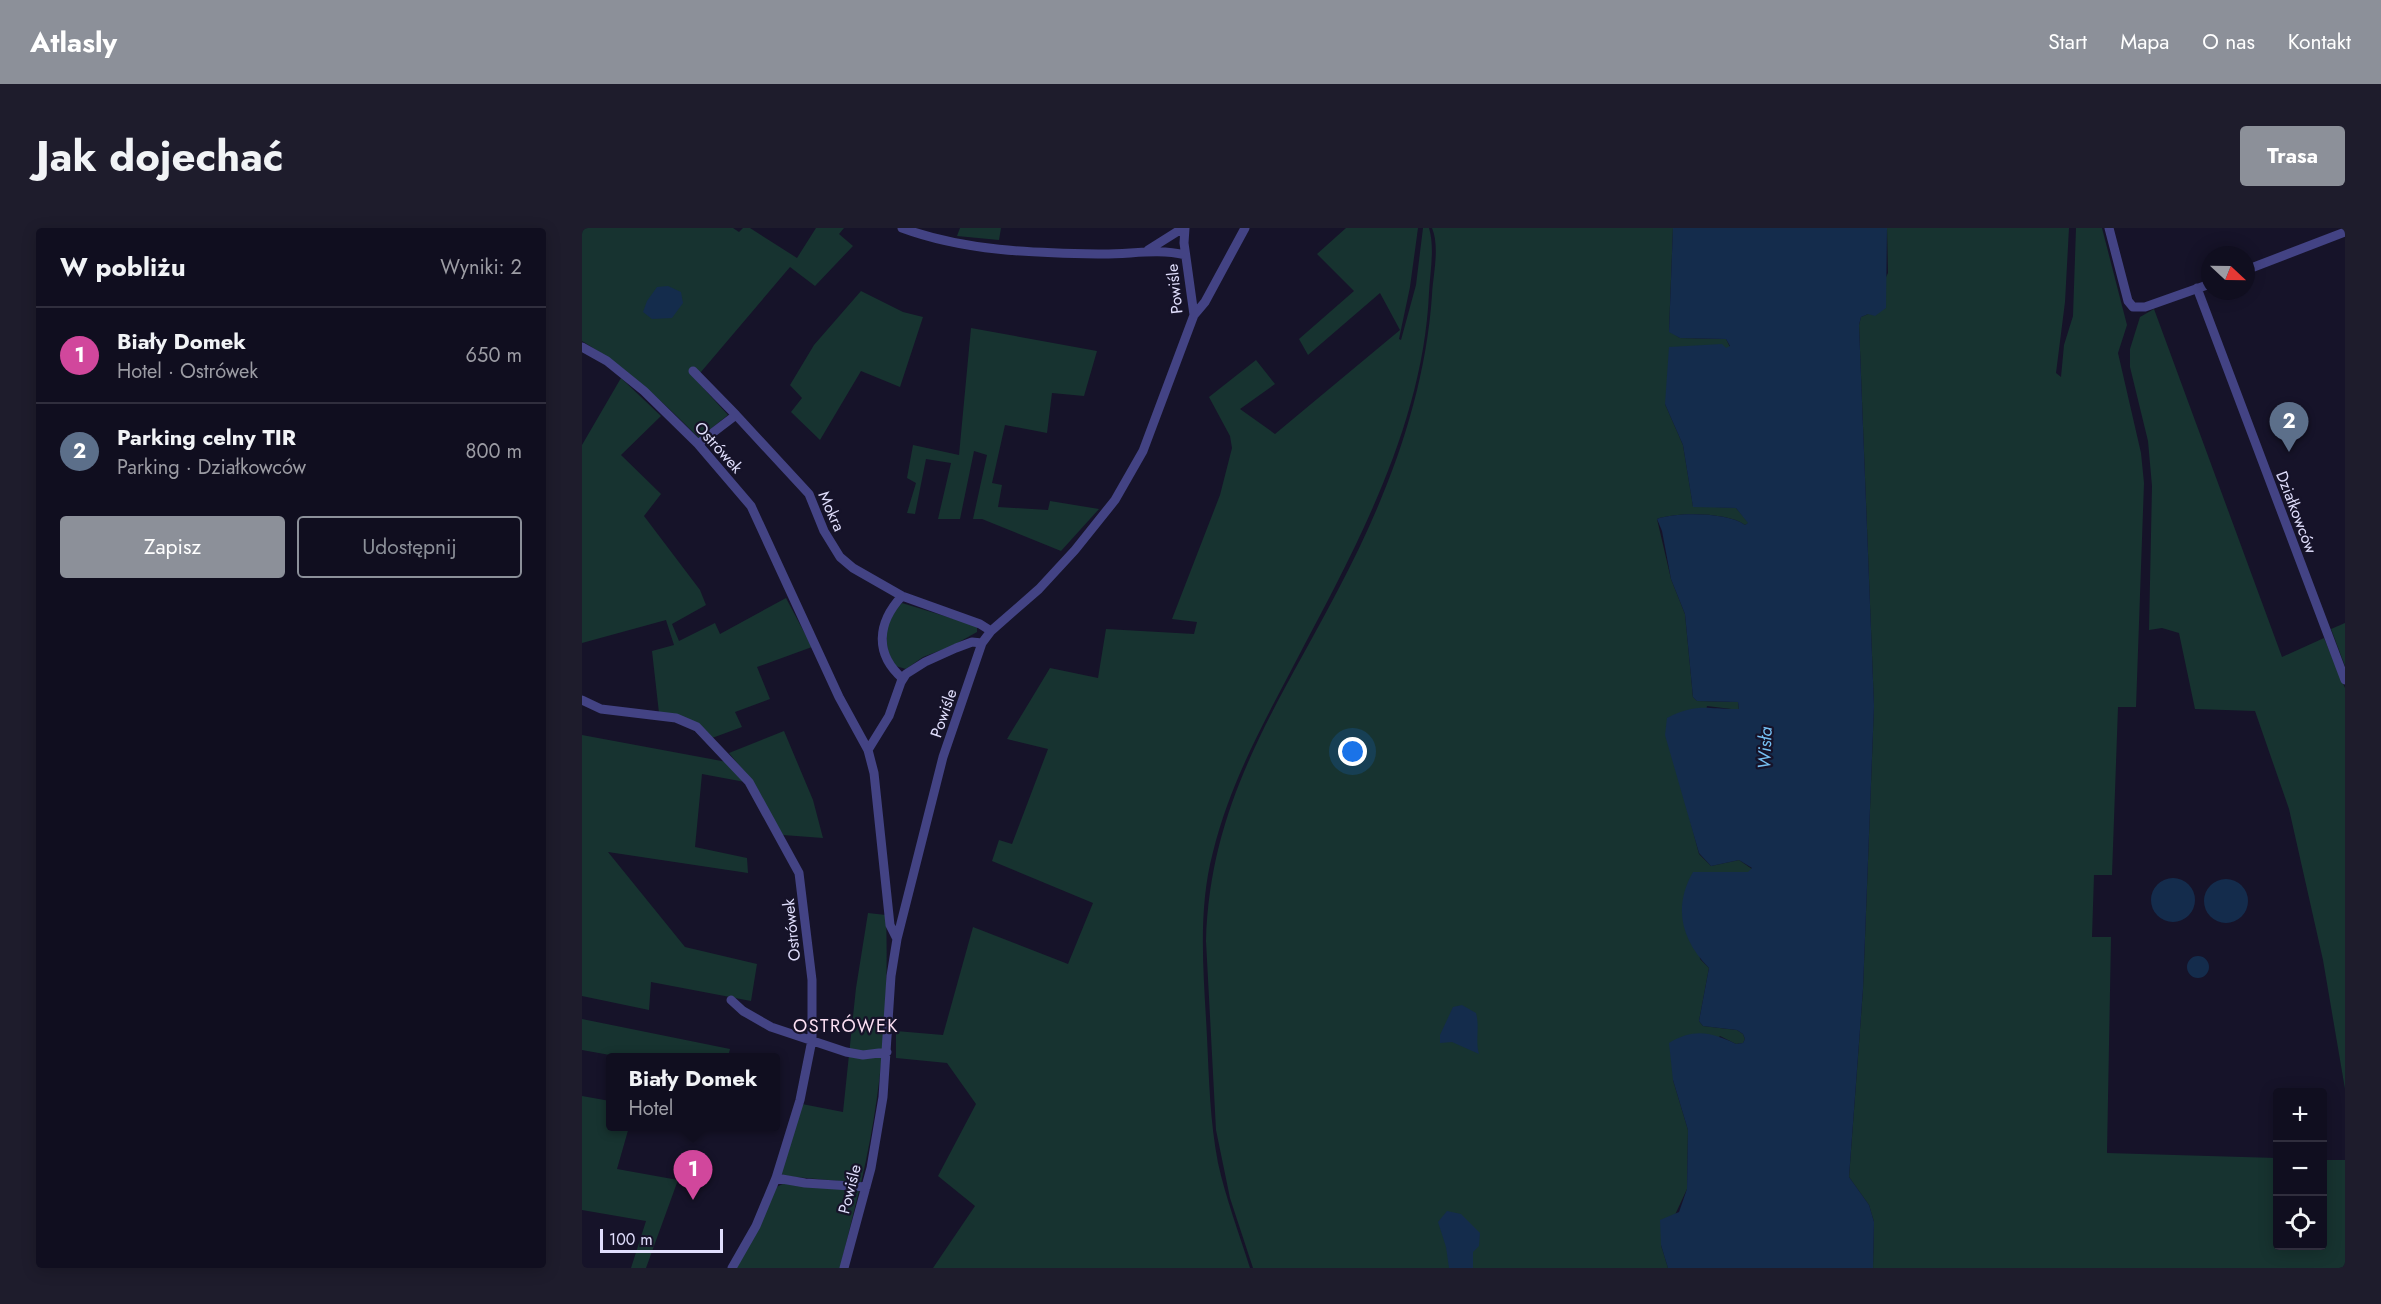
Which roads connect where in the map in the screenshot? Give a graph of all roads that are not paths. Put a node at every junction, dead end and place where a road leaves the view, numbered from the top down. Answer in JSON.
{"nodes":[{"id":1,"x":902,"y":228,"type":"edge"},
{"id":2,"x":1184,"y":228,"type":"edge"},
{"id":3,"x":1245,"y":228,"type":"edge"},
{"id":4,"x":2109,"y":228,"type":"edge"},
{"id":5,"x":2345,"y":232,"type":"edge"},
{"id":6,"x":1146,"y":251,"type":"junction"},
{"id":7,"x":1185,"y":255,"type":"junction"},
{"id":8,"x":2255,"y":267,"type":"edge"},
{"id":9,"x":2201,"y":287,"type":"edge"},
{"id":10,"x":2197,"y":288,"type":"junction"},
{"id":11,"x":1194,"y":315,"type":"junction"},
{"id":12,"x":582,"y":347,"type":"edge"},
{"id":13,"x":693,"y":371,"type":"dead end"},
{"id":14,"x":735,"y":416,"type":"junction"},
{"id":15,"x":698,"y":444,"type":"junction"},
{"id":16,"x":902,"y":596,"type":"junction"},
{"id":17,"x":991,"y":631,"type":"junction"},
{"id":18,"x":982,"y":643,"type":"junction"},
{"id":19,"x":903,"y":679,"type":"junction"},
{"id":20,"x":2345,"y":680,"type":"edge"},
{"id":21,"x":582,"y":700,"type":"edge"},
{"id":22,"x":868,"y":750,"type":"junction"},
{"id":23,"x":897,"y":939,"type":"junction"},
{"id":24,"x":731,"y":1000,"type":"dead end"},
{"id":25,"x":812,"y":1040,"type":"junction"},
{"id":26,"x":888,"y":1052,"type":"junction"},
{"id":27,"x":776,"y":1178,"type":"junction"},
{"id":28,"x":866,"y":1187,"type":"junction"},
{"id":29,"x":732,"y":1268,"type":"edge"},
{"id":30,"x":844,"y":1268,"type":"edge"}],
"edges":[{"from":1,"to":6,"type":"street"},
{"from":2,"to":6,"type":"street"},
{"from":2,"to":7,"type":"street","name":"Powiśle"},
{"from":3,"to":11,"type":"street"},
{"from":4,"to":10,"type":"street"},
{"from":5,"to":8,"type":"street"},
{"from":6,"to":7,"type":"street"},
{"from":7,"to":11,"type":"street","name":"Powiśle"},
{"from":9,"to":10,"type":"street"},
{"from":10,"to":20,"type":"street","name":"Działkowców"},
{"from":11,"to":17,"type":"street","name":"Powiśle"},
{"from":12,"to":15,"type":"street","name":"Ostrówek"},
{"from":13,"to":14,"type":"street","name":"Mokra"},
{"from":14,"to":15,"type":"street"},
{"from":14,"to":16,"type":"street","name":"Mokra"},
{"from":15,"to":22,"type":"street","name":"Ostrówek"},
{"from":16,"to":17,"type":"street","name":"Mokra"},
{"from":16,"to":19,"type":"street"},
{"from":17,"to":18,"type":"street","name":"Powiśle"},
{"from":18,"to":19,"type":"street"},
{"from":18,"to":23,"type":"street","name":"Powiśle"},
{"from":19,"to":22,"type":"street"},
{"from":21,"to":25,"type":"street","name":"Ostrówek"},
{"from":22,"to":23,"type":"street","name":"Ostrówek"},
{"from":23,"to":26,"type":"street","name":"Powiśle"},
{"from":24,"to":25,"type":"street"},
{"from":25,"to":26,"type":"street"},
{"from":25,"to":27,"type":"street","name":"Ostrówek"},
{"from":26,"to":28,"type":"street","name":"Powiśle"},
{"from":27,"to":28,"type":"street"},
{"from":27,"to":29,"type":"street","name":"Ostrówek"},
{"from":28,"to":30,"type":"street","name":"Powiśle"}]}
